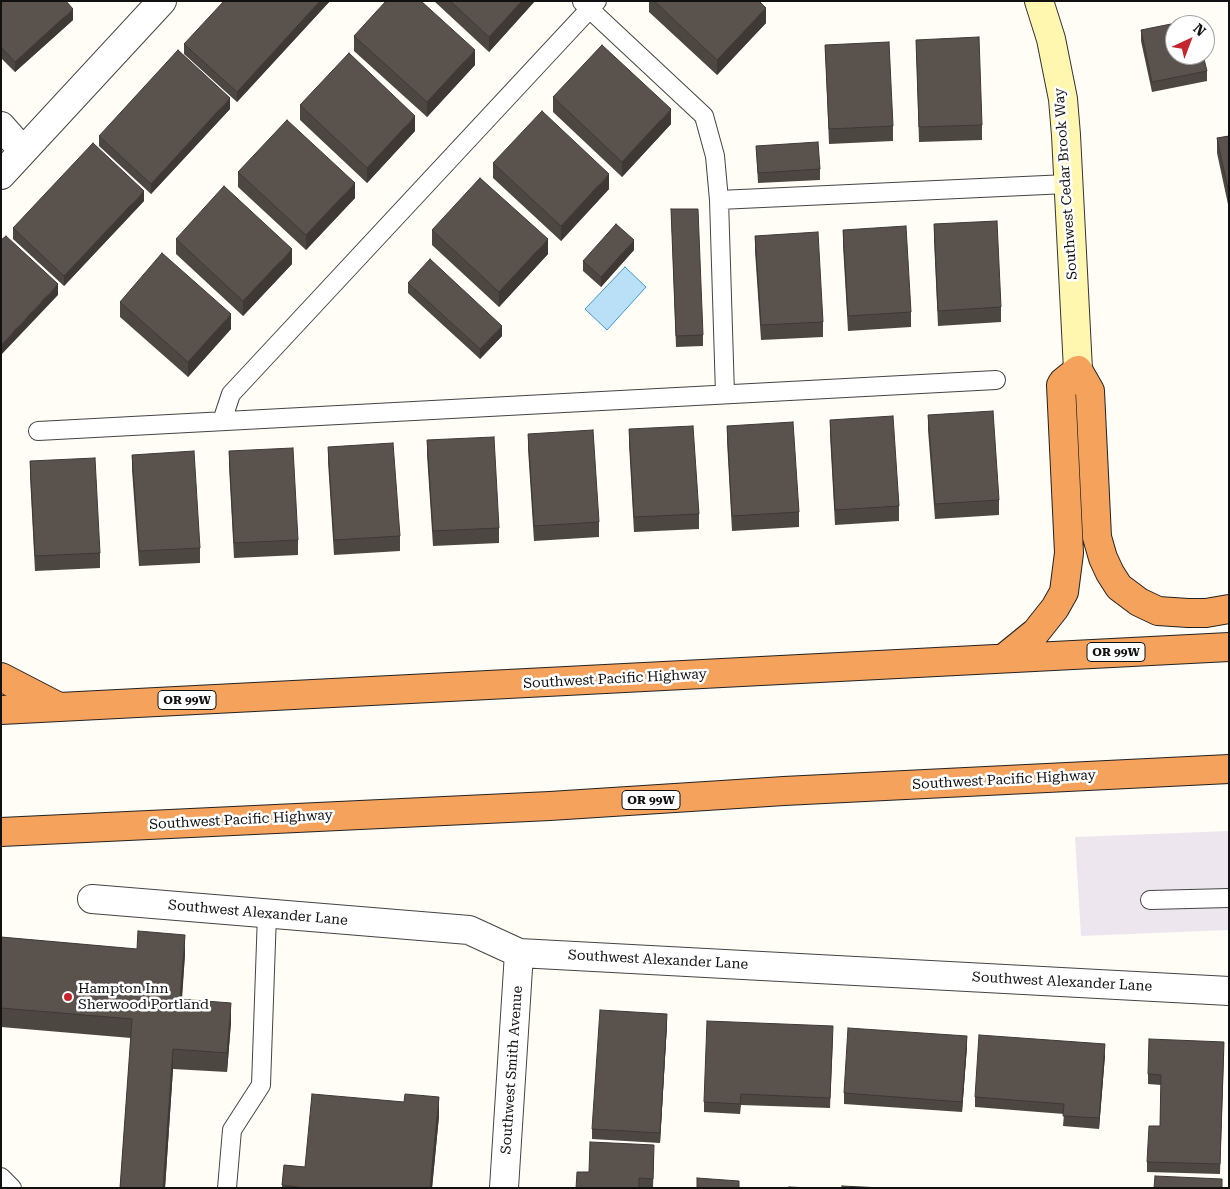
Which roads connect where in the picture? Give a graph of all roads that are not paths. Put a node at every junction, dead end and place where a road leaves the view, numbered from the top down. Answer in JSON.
{"nodes":[{"id":1,"x":162,"y":1,"type":"edge"},
{"id":2,"x":1039,"y":1,"type":"edge"},
{"id":3,"x":589,"y":4,"type":"edge"},
{"id":4,"x":1,"y":126,"type":"edge"},
{"id":5,"x":23,"y":151,"type":"junction"},
{"id":6,"x":1,"y":175,"type":"edge"},
{"id":7,"x":1067,"y":184,"type":"junction"},
{"id":8,"x":719,"y":200,"type":"junction"},
{"id":9,"x":1078,"y":370,"type":"junction"},
{"id":10,"x":996,"y":380,"type":"dead end"},
{"id":11,"x":725,"y":394,"type":"junction"},
{"id":12,"x":222,"y":421,"type":"junction"},
{"id":13,"x":38,"y":431,"type":"dead end"},
{"id":14,"x":1229,"y":609,"type":"edge"},
{"id":15,"x":1229,"y":647,"type":"edge"},
{"id":16,"x":1004,"y":658,"type":"junction"},
{"id":17,"x":1,"y":677,"type":"edge"},
{"id":18,"x":60,"y":707,"type":"junction"},
{"id":19,"x":1,"y":710,"type":"edge"},
{"id":20,"x":1229,"y":769,"type":"edge"},
{"id":21,"x":1,"y":832,"type":"edge"},
{"id":22,"x":1229,"y":898,"type":"edge"},
{"id":23,"x":92,"y":899,"type":"dead end"},
{"id":24,"x":1150,"y":900,"type":"dead end"},
{"id":25,"x":267,"y":914,"type":"junction"},
{"id":26,"x":519,"y":953,"type":"junction"},
{"id":27,"x":1229,"y":991,"type":"edge"},
{"id":28,"x":1,"y":1177,"type":"edge"},
{"id":29,"x":12,"y":1188,"type":"edge"},
{"id":30,"x":227,"y":1188,"type":"edge"},
{"id":31,"x":504,"y":1188,"type":"edge"}],
"edges":[{"from":1,"to":5,"type":"street"},
{"from":2,"to":7,"type":"street","name":"Southwest Cedar Brook Way"},
{"from":3,"to":8,"type":"lane"},
{"from":3,"to":12,"type":"lane"},
{"from":4,"to":5,"type":"street"},
{"from":5,"to":6,"type":"street"},
{"from":7,"to":8,"type":"lane"},
{"from":7,"to":9,"type":"street","name":"Southwest Cedar Brook Way"},
{"from":8,"to":11,"type":"lane"},
{"from":9,"to":14,"type":"highway"},
{"from":9,"to":16,"type":"highway"},
{"from":10,"to":11,"type":"lane"},
{"from":11,"to":12,"type":"lane"},
{"from":12,"to":13,"type":"lane"},
{"from":15,"to":16,"type":"highway","name":"Southwest Pacific Highway","number":"OR 99W"},
{"from":16,"to":18,"type":"highway","name":"Southwest Pacific Highway","number":"OR 99W"},
{"from":17,"to":18,"type":"highway"},
{"from":18,"to":19,"type":"highway","name":"Southwest Pacific Highway","number":"OR 99W"},
{"from":20,"to":21,"type":"highway","name":"Southwest Pacific Highway","number":"OR 99W"},
{"from":22,"to":24,"type":"lane"},
{"from":23,"to":25,"type":"street","name":"Southwest Alexander Lane"},
{"from":25,"to":26,"type":"street","name":"Southwest Alexander Lane"},
{"from":25,"to":30,"type":"lane"},
{"from":26,"to":27,"type":"street","name":"Southwest Alexander Lane"},
{"from":26,"to":31,"type":"street","name":"Southwest Smith Avenue"},
{"from":28,"to":29,"type":"lane"}]}
